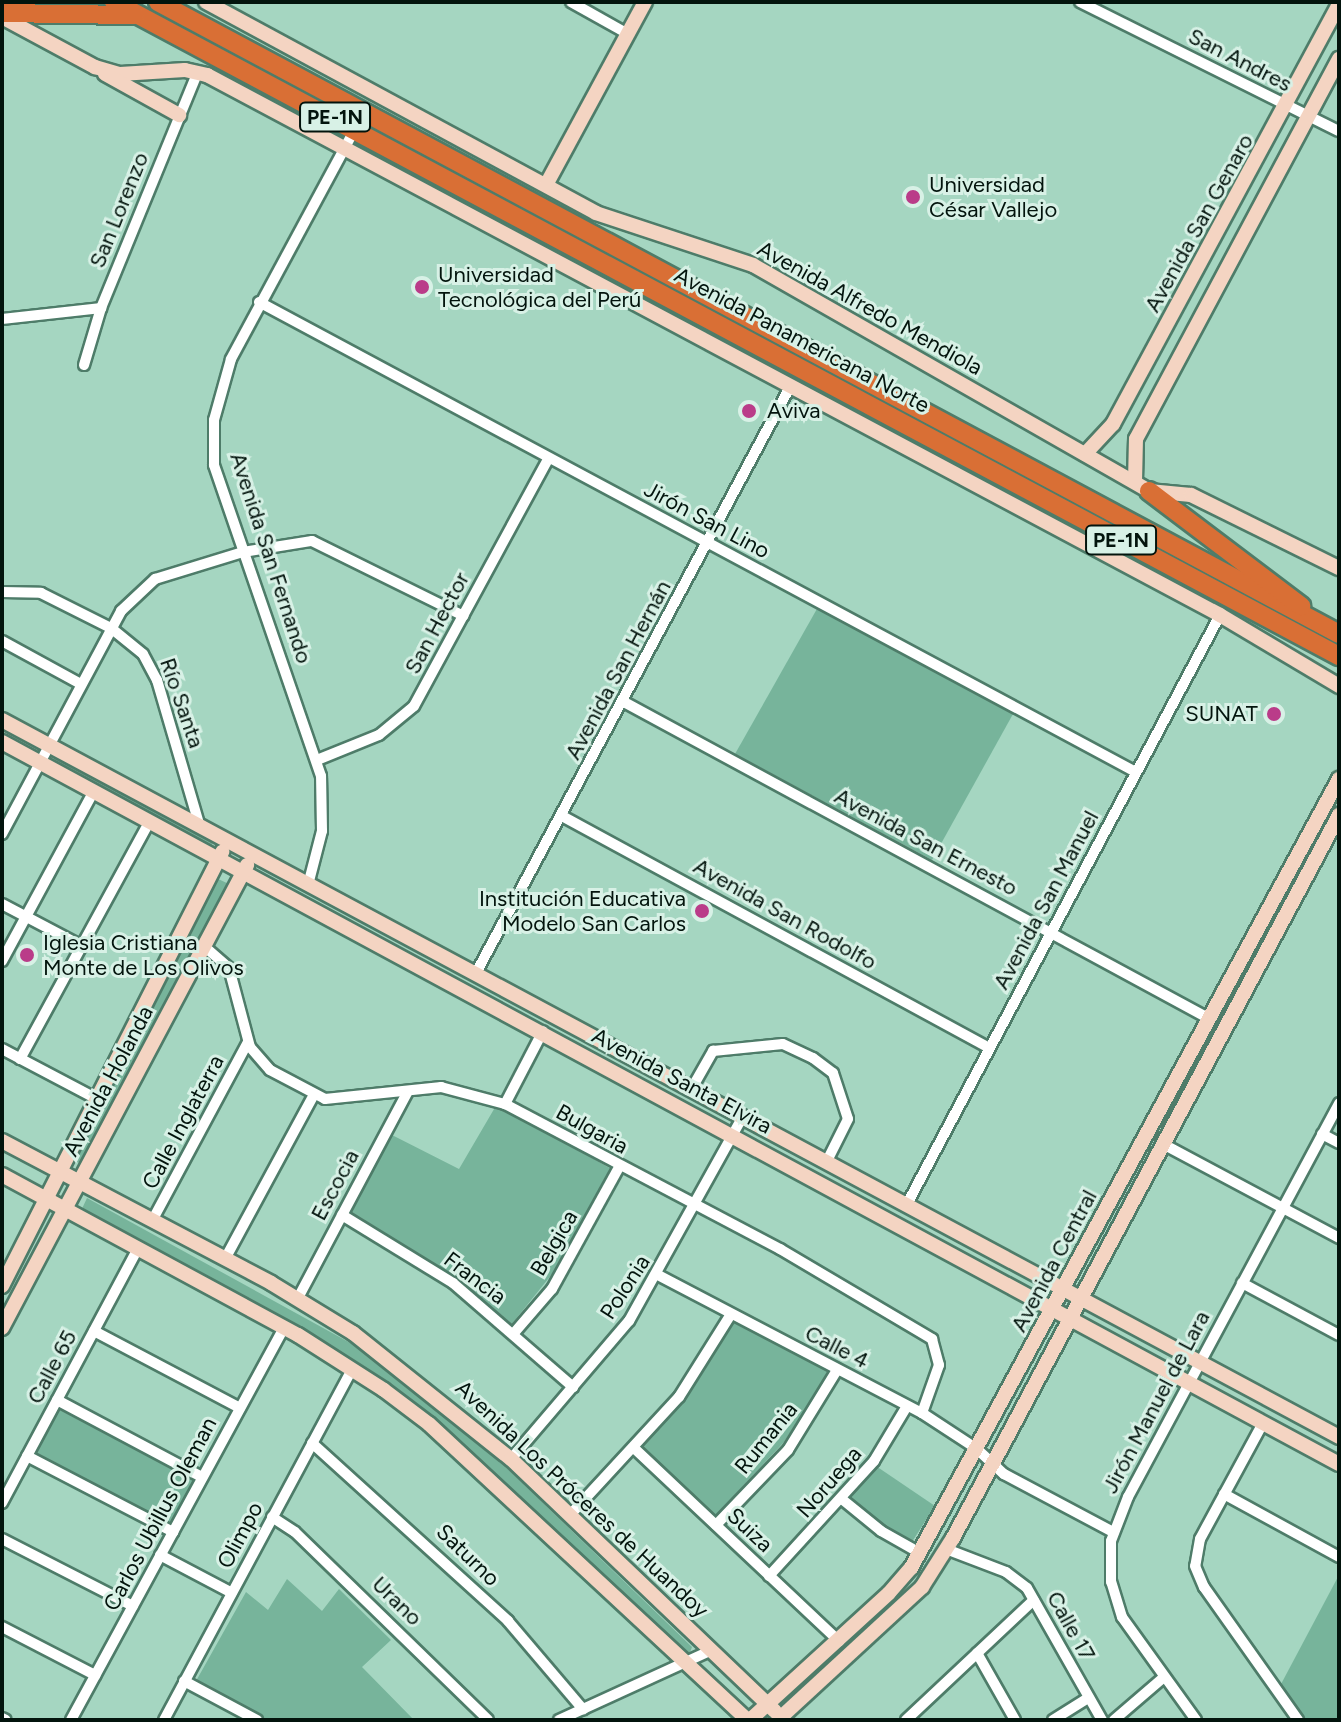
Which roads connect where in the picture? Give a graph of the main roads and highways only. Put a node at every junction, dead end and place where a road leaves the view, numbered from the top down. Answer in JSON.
{"nodes":[{"id":1,"x":114,"y":2,"type":"edge"},
{"id":2,"x":158,"y":2,"type":"edge"},
{"id":3,"x":206,"y":2,"type":"edge"},
{"id":4,"x":645,"y":2,"type":"edge"},
{"id":5,"x":1339,"y":5,"type":"edge"},
{"id":6,"x":2,"y":15,"type":"edge"},
{"id":7,"x":139,"y":16,"type":"junction"},
{"id":8,"x":1339,"y":59,"type":"edge"},
{"id":9,"x":95,"y":67,"type":"junction"},
{"id":10,"x":179,"y":115,"type":"road end"},
{"id":11,"x":546,"y":185,"type":"junction"},
{"id":12,"x":1202,"y":265,"type":"junction"},
{"id":13,"x":1224,"y":277,"type":"junction"},
{"id":14,"x":1085,"y":454,"type":"junction"},
{"id":15,"x":1142,"y":487,"type":"junction"},
{"id":16,"x":1339,"y":568,"type":"edge"},
{"id":17,"x":1332,"y":630,"type":"edge"},
{"id":18,"x":1339,"y":656,"type":"edge"},
{"id":19,"x":1337,"y":687,"type":"edge"},
{"id":20,"x":2,"y":720,"type":"edge"},
{"id":21,"x":2,"y":742,"type":"edge"},
{"id":22,"x":1339,"y":779,"type":"edge"},
{"id":23,"x":1339,"y":815,"type":"edge"},
{"id":24,"x":1312,"y":832,"type":"junction"},
{"id":25,"x":1326,"y":839,"type":"junction"},
{"id":26,"x":228,"y":841,"type":"junction"},
{"id":27,"x":252,"y":855,"type":"junction"},
{"id":28,"x":219,"y":859,"type":"junction"},
{"id":29,"x":243,"y":873,"type":"junction"},
{"id":30,"x":506,"y":989,"type":"junction"},
{"id":31,"x":496,"y":1006,"type":"junction"},
{"id":32,"x":2,"y":1141,"type":"edge"},
{"id":33,"x":59,"y":1171,"type":"junction"},
{"id":34,"x":2,"y":1175,"type":"edge"},
{"id":35,"x":78,"y":1182,"type":"junction"},
{"id":36,"x":46,"y":1199,"type":"junction"},
{"id":37,"x":66,"y":1209,"type":"junction"},
{"id":38,"x":3,"y":1282,"type":"edge"},
{"id":39,"x":1063,"y":1291,"type":"junction"},
{"id":40,"x":1079,"y":1300,"type":"junction"},
{"id":41,"x":1055,"y":1306,"type":"junction"},
{"id":42,"x":1070,"y":1316,"type":"junction"},
{"id":43,"x":2,"y":1328,"type":"edge"},
{"id":44,"x":1339,"y":1437,"type":"edge"},
{"id":45,"x":1339,"y":1464,"type":"edge"},
{"id":46,"x":770,"y":1705,"type":"junction"},
{"id":47,"x":781,"y":1719,"type":"edge"},
{"id":48,"x":749,"y":1720,"type":"edge"}],
"edges":[{"from":1,"to":7,"type":"highway","name":"Avenida Panamericana Norte","number":"PE-1N"},
{"from":2,"to":17,"type":"highway","name":"Avenida Panamericana Norte","number":"PE-1N"},
{"from":3,"to":11,"type":"main road","name":"Avenida Alfredo Mendiola"},
{"from":4,"to":11,"type":"main road"},
{"from":5,"to":12,"type":"main road","name":"Avenida San Genaro"},
{"from":6,"to":7,"type":"highway"},
{"from":6,"to":9,"type":"main road"},
{"from":7,"to":18,"type":"highway","name":"Avenida Panamericana Norte","number":"PE-1N"},
{"from":8,"to":13,"type":"main road"},
{"from":9,"to":10,"type":"main road"},
{"from":9,"to":19,"type":"main road"},
{"from":11,"to":14,"type":"main road","name":"Avenida Alfredo Mendiola"},
{"from":12,"to":13,"type":"main road"},
{"from":12,"to":14,"type":"main road","name":"Avenida San Genaro"},
{"from":13,"to":15,"type":"main road"},
{"from":14,"to":15,"type":"main road","name":"Avenida Alfredo Mendiola"},
{"from":15,"to":16,"type":"main road","name":"Avenida Alfredo Mendiola"},
{"from":15,"to":17,"type":"highway"},
{"from":20,"to":26,"type":"main road","name":"Avenida Santa Elvira"},
{"from":21,"to":28,"type":"main road","name":"Avenida Santa Elvira"},
{"from":22,"to":24,"type":"main road","name":"Avenida Central"},
{"from":23,"to":25,"type":"main road","name":"Avenida Central"},
{"from":24,"to":25,"type":"main road"},
{"from":24,"to":39,"type":"main road","name":"Avenida Central"},
{"from":25,"to":40,"type":"main road","name":"Avenida Central"},
{"from":26,"to":27,"type":"main road","name":"Avenida Santa Elvira"},
{"from":26,"to":28,"type":"main road","name":"Avenida Holanda"},
{"from":27,"to":29,"type":"main road","name":"Avenida Holanda"},
{"from":27,"to":30,"type":"main road","name":"Avenida Santa Elvira"},
{"from":28,"to":29,"type":"main road","name":"Avenida Santa Elvira"},
{"from":28,"to":33,"type":"main road","name":"Avenida Holanda"},
{"from":29,"to":31,"type":"main road","name":"Avenida Santa Elvira"},
{"from":29,"to":35,"type":"main road","name":"Avenida Holanda"},
{"from":30,"to":31,"type":"main road"},
{"from":30,"to":39,"type":"main road","name":"Avenida Santa Elvira"},
{"from":31,"to":41,"type":"main road","name":"Avenida Santa Elvira"},
{"from":32,"to":33,"type":"main road","name":"Avenida Los Próceres de Huandoy"},
{"from":33,"to":35,"type":"main road","name":"Avenida Los Próceres de Huandoy"},
{"from":33,"to":36,"type":"main road","name":"Avenida Holanda"},
{"from":34,"to":36,"type":"main road"},
{"from":35,"to":37,"type":"main road","name":"Avenida Holanda"},
{"from":35,"to":46,"type":"main road","name":"Avenida Los Próceres de Huandoy"},
{"from":36,"to":37,"type":"main road"},
{"from":36,"to":38,"type":"main road","name":"Avenida Holanda"},
{"from":37,"to":43,"type":"main road","name":"Avenida Holanda"},
{"from":37,"to":48,"type":"main road"},
{"from":39,"to":40,"type":"main road","name":"Avenida Santa Elvira"},
{"from":39,"to":41,"type":"main road","name":"Avenida Central"},
{"from":40,"to":42,"type":"main road","name":"Avenida Central"},
{"from":40,"to":44,"type":"main road","name":"Avenida Santa Elvira"},
{"from":41,"to":42,"type":"main road","name":"Avenida Santa Elvira"},
{"from":41,"to":46,"type":"main road","name":"Avenida Central"},
{"from":42,"to":45,"type":"main road","name":"Avenida Santa Elvira"},
{"from":42,"to":47,"type":"main road","name":"Avenida Central"},
{"from":46,"to":47,"type":"main road","name":"Avenida Los Próceres de Huandoy"},
{"from":46,"to":48,"type":"main road","name":"Avenida Central"}]}
